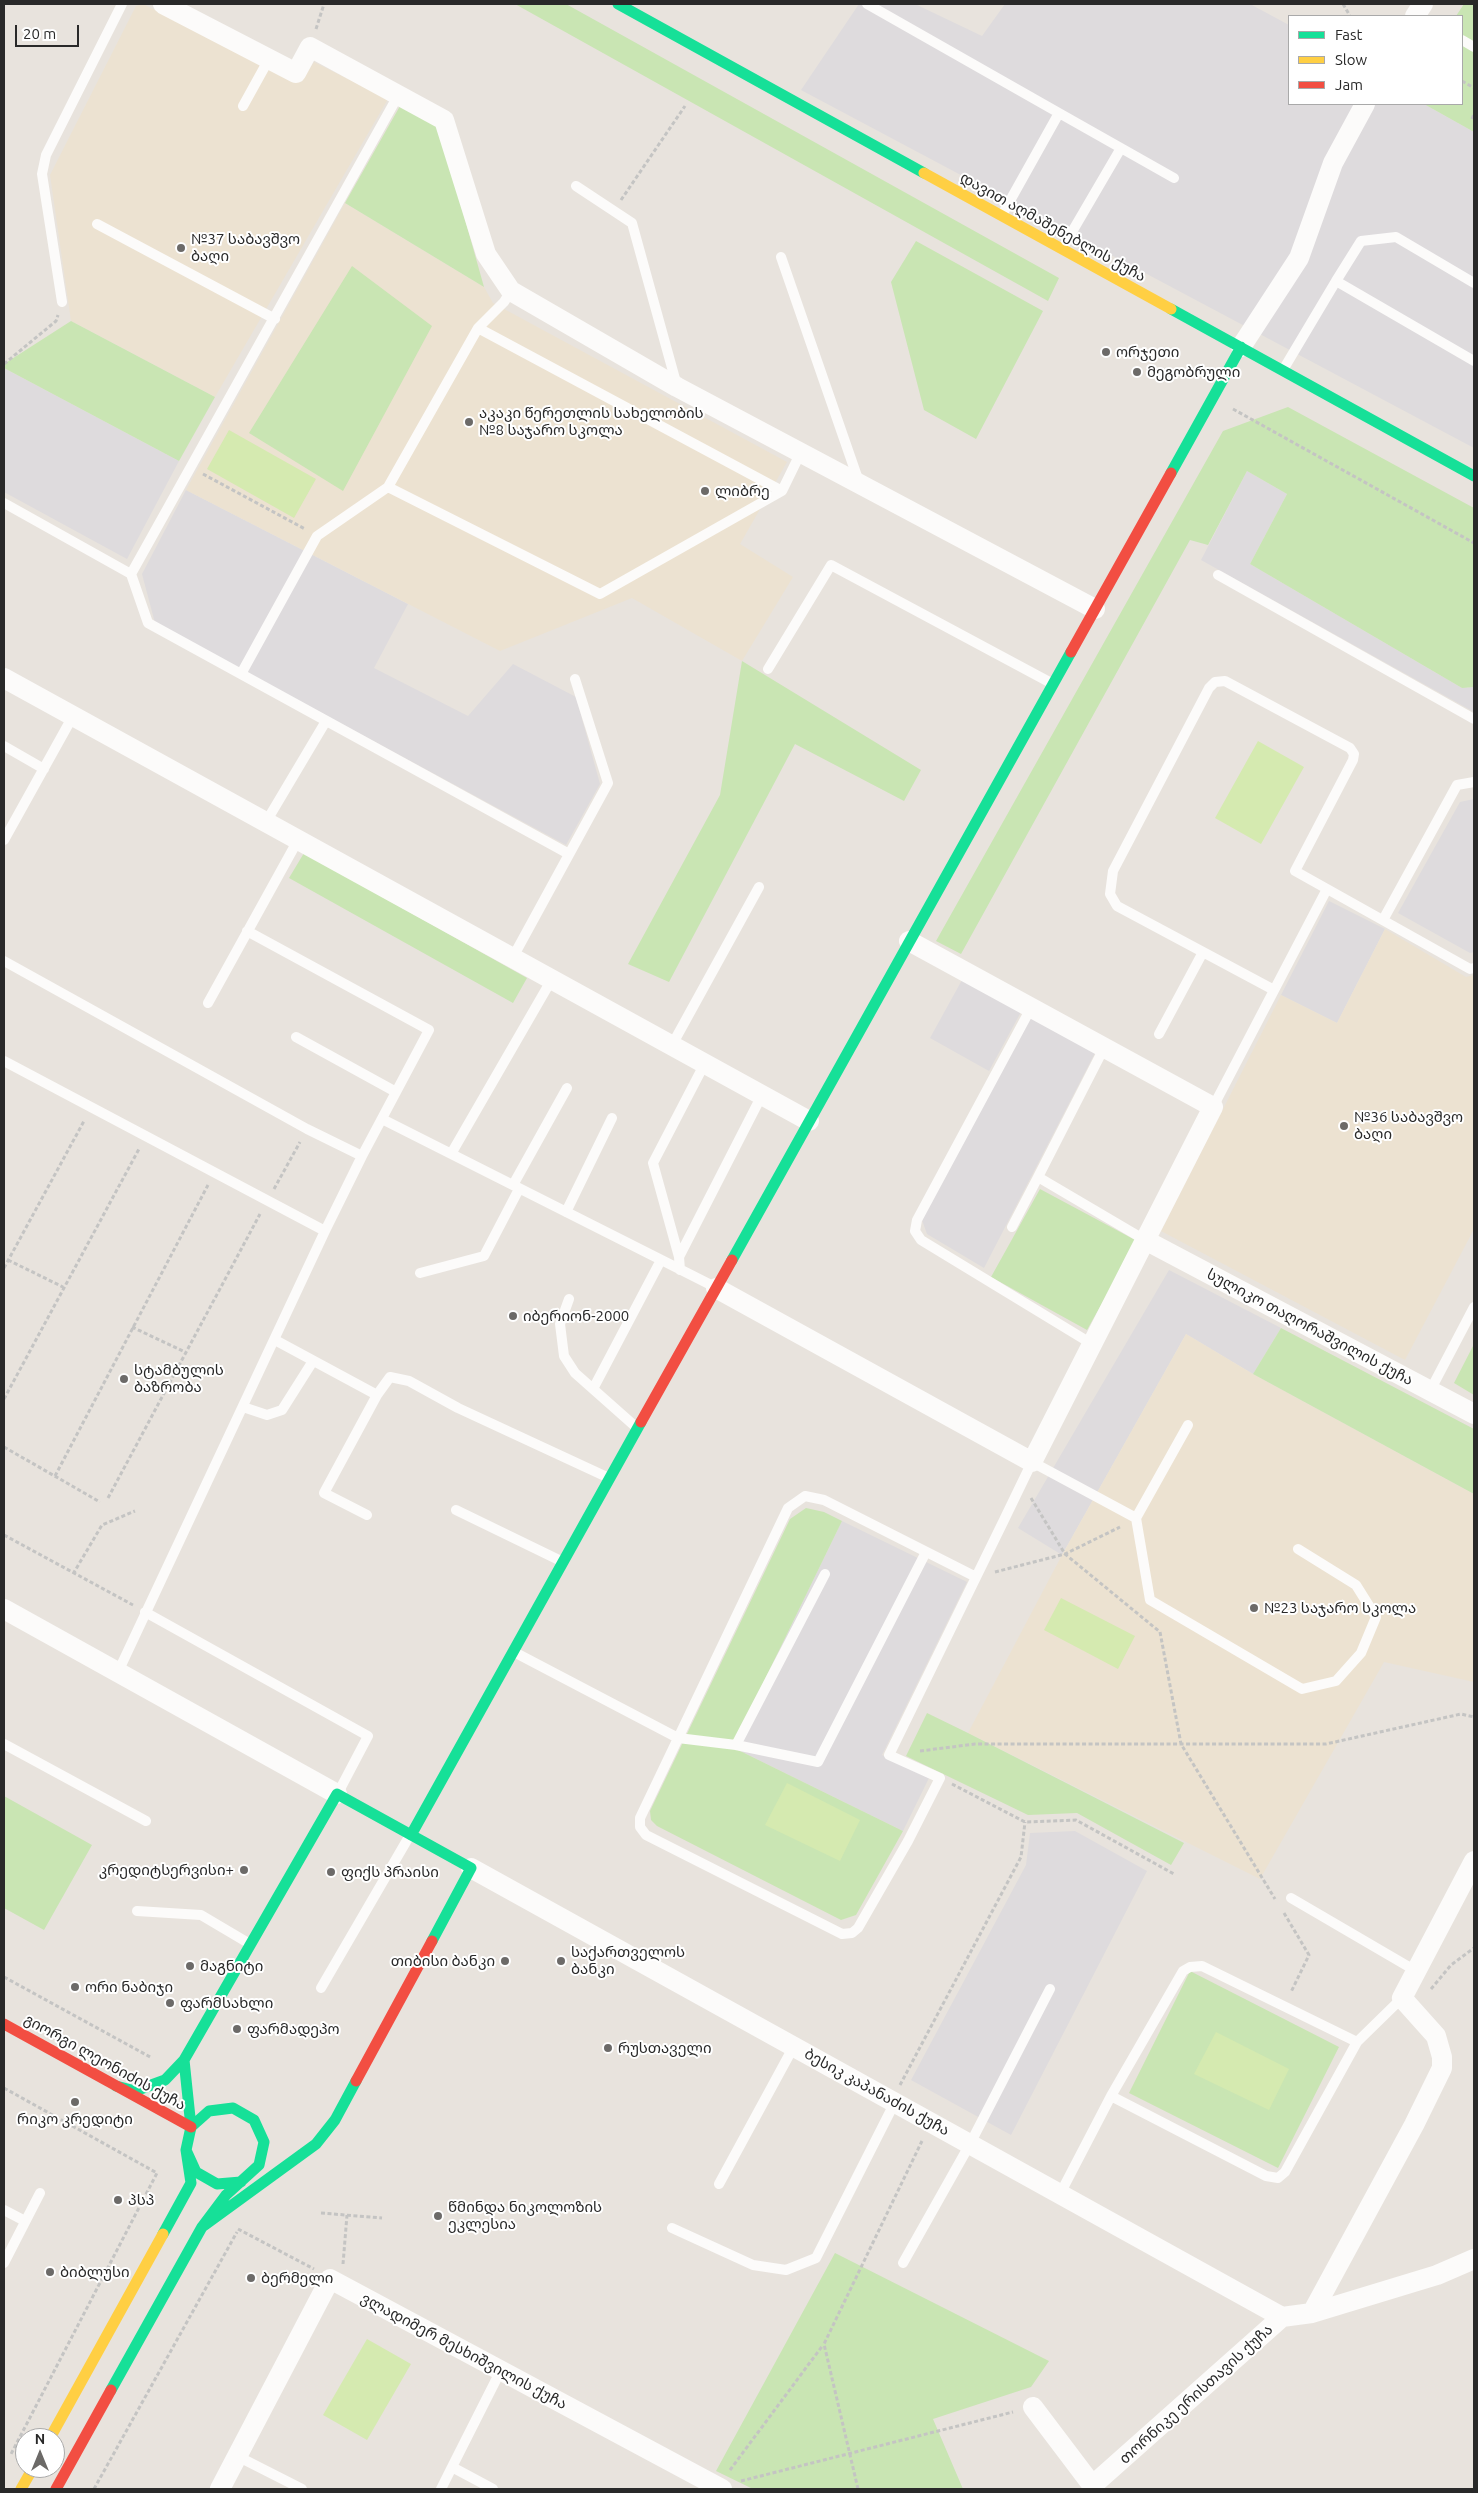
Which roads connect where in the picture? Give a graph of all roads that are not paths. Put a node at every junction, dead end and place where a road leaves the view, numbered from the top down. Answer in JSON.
{"nodes":[{"id":1,"x":122,"y":4,"type":"edge"},
{"id":2,"x":163,"y":4,"type":"edge"},
{"id":3,"x":618,"y":4,"type":"edge"},
{"id":4,"x":867,"y":4,"type":"edge"},
{"id":5,"x":1463,"y":41,"type":"edge"},
{"id":6,"x":1474,"y":47,"type":"edge"},
{"id":7,"x":269,"y":59,"type":"junction"},
{"id":8,"x":399,"y":94,"type":"junction"},
{"id":9,"x":1364,"y":105,"type":"edge"},
{"id":10,"x":243,"y":106,"type":"dead end"},
{"id":11,"x":1059,"y":114,"type":"junction"},
{"id":12,"x":1121,"y":148,"type":"junction"},
{"id":13,"x":1174,"y":178,"type":"dead end"},
{"id":14,"x":576,"y":186,"type":"dead end"},
{"id":15,"x":1002,"y":216,"type":"junction"},
{"id":16,"x":97,"y":224,"type":"dead end"},
{"id":17,"x":1062,"y":249,"type":"junction"},
{"id":18,"x":781,"y":257,"type":"dead end"},
{"id":19,"x":1336,"y":280,"type":"junction"},
{"id":20,"x":1474,"y":283,"type":"edge"},
{"id":21,"x":511,"y":291,"type":"junction"},
{"id":22,"x":62,"y":302,"type":"road end"},
{"id":23,"x":275,"y":319,"type":"junction"},
{"id":24,"x":478,"y":328,"type":"junction"},
{"id":25,"x":1241,"y":348,"type":"junction"},
{"id":26,"x":1474,"y":361,"type":"edge"},
{"id":27,"x":1283,"y":371,"type":"junction"},
{"id":28,"x":677,"y":387,"type":"junction"},
{"id":29,"x":802,"y":452,"type":"junction"},
{"id":30,"x":1474,"y":476,"type":"edge"},
{"id":31,"x":859,"y":482,"type":"junction"},
{"id":32,"x":388,"y":487,"type":"junction"},
{"id":33,"x":782,"y":490,"type":"junction"},
{"id":34,"x":4,"y":503,"type":"edge"},
{"id":35,"x":131,"y":574,"type":"junction"},
{"id":36,"x":1218,"y":576,"type":"dead end"},
{"id":37,"x":1095,"y":609,"type":"junction"},
{"id":38,"x":768,"y":669,"type":"dead end"},
{"id":39,"x":241,"y":674,"type":"junction"},
{"id":40,"x":4,"y":678,"type":"edge"},
{"id":41,"x":576,"y":679,"type":"dead end"},
{"id":42,"x":1053,"y":684,"type":"junction"},
{"id":43,"x":73,"y":716,"type":"junction"},
{"id":44,"x":1474,"y":719,"type":"edge"},
{"id":45,"x":326,"y":721,"type":"junction"},
{"id":46,"x":4,"y":746,"type":"edge"},
{"id":47,"x":44,"y":769,"type":"junction"},
{"id":48,"x":1474,"y":782,"type":"edge"},
{"id":49,"x":4,"y":817,"type":"edge"},
{"id":50,"x":14,"y":822,"type":"junction"},
{"id":51,"x":266,"y":822,"type":"junction"},
{"id":52,"x":4,"y":840,"type":"edge"},
{"id":53,"x":298,"y":840,"type":"junction"},
{"id":54,"x":569,"y":854,"type":"junction"},
{"id":55,"x":759,"y":887,"type":"dead end"},
{"id":56,"x":1327,"y":890,"type":"junction"},
{"id":57,"x":1383,"y":920,"type":"junction"},
{"id":58,"x":246,"y":931,"type":"junction"},
{"id":59,"x":910,"y":941,"type":"junction"},
{"id":60,"x":1203,"y":952,"type":"junction"},
{"id":61,"x":512,"y":958,"type":"junction"},
{"id":62,"x":4,"y":962,"type":"edge"},
{"id":63,"x":1474,"y":968,"type":"edge"},
{"id":64,"x":552,"y":979,"type":"junction"},
{"id":65,"x":1274,"y":990,"type":"junction"},
{"id":66,"x":208,"y":1003,"type":"dead end"},
{"id":67,"x":1032,"y":1008,"type":"junction"},
{"id":68,"x":1159,"y":1034,"type":"dead end"},
{"id":69,"x":296,"y":1037,"type":"dead end"},
{"id":70,"x":672,"y":1045,"type":"junction"},
{"id":71,"x":1104,"y":1048,"type":"junction"},
{"id":72,"x":4,"y":1061,"type":"edge"},
{"id":73,"x":705,"y":1063,"type":"junction"},
{"id":74,"x":567,"y":1088,"type":"dead end"},
{"id":75,"x":396,"y":1092,"type":"junction"},
{"id":76,"x":762,"y":1094,"type":"junction"},
{"id":77,"x":1213,"y":1107,"type":"junction"},
{"id":78,"x":612,"y":1118,"type":"dead end"},
{"id":79,"x":382,"y":1119,"type":"junction"},
{"id":80,"x":809,"y":1121,"type":"junction"},
{"id":81,"x":451,"y":1154,"type":"junction"},
{"id":82,"x":362,"y":1156,"type":"junction"},
{"id":83,"x":1038,"y":1177,"type":"junction"},
{"id":84,"x":516,"y":1187,"type":"junction"},
{"id":85,"x":566,"y":1212,"type":"junction"},
{"id":86,"x":1012,"y":1227,"type":"dead end"},
{"id":87,"x":325,"y":1231,"type":"junction"},
{"id":88,"x":1145,"y":1240,"type":"junction"},
{"id":89,"x":679,"y":1257,"type":"junction"},
{"id":90,"x":662,"y":1260,"type":"junction"},
{"id":91,"x":680,"y":1270,"type":"junction"},
{"id":92,"x":420,"y":1273,"type":"dead end"},
{"id":93,"x":716,"y":1288,"type":"junction"},
{"id":94,"x":569,"y":1298,"type":"dead end"},
{"id":95,"x":1474,"y":1307,"type":"edge"},
{"id":96,"x":275,"y":1340,"type":"junction"},
{"id":97,"x":1092,"y":1344,"type":"junction"},
{"id":98,"x":313,"y":1361,"type":"junction"},
{"id":99,"x":594,"y":1390,"type":"junction"},
{"id":100,"x":1430,"y":1390,"type":"junction"},
{"id":101,"x":377,"y":1395,"type":"junction"},
{"id":102,"x":243,"y":1407,"type":"junction"},
{"id":103,"x":1474,"y":1414,"type":"edge"},
{"id":104,"x":1188,"y":1425,"type":"dead end"},
{"id":105,"x":637,"y":1429,"type":"junction"},
{"id":106,"x":1032,"y":1462,"type":"junction"},
{"id":107,"x":610,"y":1479,"type":"junction"},
{"id":108,"x":456,"y":1510,"type":"dead end"},
{"id":109,"x":368,"y":1515,"type":"dead end"},
{"id":110,"x":1136,"y":1518,"type":"junction"},
{"id":111,"x":1298,"y":1550,"type":"dead end"},
{"id":112,"x":926,"y":1552,"type":"junction"},
{"id":113,"x":563,"y":1562,"type":"junction"},
{"id":114,"x":825,"y":1574,"type":"dead end"},
{"id":115,"x":976,"y":1577,"type":"junction"},
{"id":116,"x":4,"y":1609,"type":"edge"},
{"id":117,"x":145,"y":1612,"type":"junction"},
{"id":118,"x":513,"y":1651,"type":"junction"},
{"id":119,"x":118,"y":1672,"type":"junction"},
{"id":120,"x":678,"y":1738,"type":"junction"},
{"id":121,"x":4,"y":1744,"type":"edge"},
{"id":122,"x":736,"y":1745,"type":"junction"},
{"id":123,"x":337,"y":1794,"type":"junction"},
{"id":124,"x":146,"y":1822,"type":"dead end"},
{"id":125,"x":411,"y":1834,"type":"junction"},
{"id":126,"x":1474,"y":1861,"type":"edge"},
{"id":127,"x":471,"y":1868,"type":"junction"},
{"id":128,"x":1290,"y":1898,"type":"dead end"},
{"id":129,"x":137,"y":1911,"type":"dead end"},
{"id":130,"x":251,"y":1944,"type":"junction"},
{"id":131,"x":1416,"y":1971,"type":"junction"},
{"id":132,"x":321,"y":1988,"type":"dead end"},
{"id":133,"x":1050,"y":1988,"type":"dead end"},
{"id":134,"x":1408,"y":2005,"type":"junction"},
{"id":135,"x":4,"y":2024,"type":"edge"},
{"id":136,"x":1357,"y":2042,"type":"junction"},
{"id":137,"x":794,"y":2046,"type":"junction"},
{"id":138,"x":184,"y":2060,"type":"junction"},
{"id":139,"x":116,"y":2086,"type":"junction"},
{"id":140,"x":1111,"y":2096,"type":"junction"},
{"id":141,"x":893,"y":2102,"type":"junction"},
{"id":142,"x":191,"y":2127,"type":"junction"},
{"id":143,"x":299,"y":2143,"type":"dead end"},
{"id":144,"x":316,"y":2144,"type":"junction"},
{"id":145,"x":970,"y":2144,"type":"junction"},
{"id":146,"x":186,"y":2150,"type":"junction"},
{"id":147,"x":241,"y":2182,"type":"junction"},
{"id":148,"x":720,"y":2184,"type":"dead end"},
{"id":149,"x":40,"y":2193,"type":"dead end"},
{"id":150,"x":1060,"y":2194,"type":"junction"},
{"id":151,"x":4,"y":2210,"type":"edge"},
{"id":152,"x":25,"y":2221,"type":"junction"},
{"id":153,"x":202,"y":2227,"type":"junction"},
{"id":154,"x":672,"y":2228,"type":"dead end"},
{"id":155,"x":1474,"y":2259,"type":"edge"},
{"id":156,"x":4,"y":2263,"type":"edge"},
{"id":157,"x":903,"y":2263,"type":"dead end"},
{"id":158,"x":1312,"y":2313,"type":"junction"},
{"id":159,"x":1282,"y":2317,"type":"junction"},
{"id":160,"x":501,"y":2370,"type":"junction"},
{"id":161,"x":1033,"y":2407,"type":"road end"},
{"id":162,"x":56,"y":2428,"type":"edge"},
{"id":163,"x":237,"y":2456,"type":"junction"},
{"id":164,"x":452,"y":2467,"type":"junction"},
{"id":165,"x":27,"y":2478,"type":"edge"},
{"id":166,"x":1094,"y":2487,"type":"edge"},
{"id":167,"x":719,"y":2488,"type":"edge"},
{"id":168,"x":21,"y":2489,"type":"edge"},
{"id":169,"x":56,"y":2489,"type":"edge"},
{"id":170,"x":220,"y":2489,"type":"edge"},
{"id":171,"x":302,"y":2489,"type":"edge"},
{"id":172,"x":441,"y":2489,"type":"edge"},
{"id":173,"x":493,"y":2489,"type":"edge"}],
"edges":[{"from":1,"to":22,"type":"lane"},
{"from":2,"to":7,"type":"street"},
{"from":3,"to":15,"type":"street","name":"დავით აღმაშენებლის ქუჩა"},
{"from":4,"to":11,"type":"lane"},
{"from":5,"to":6,"type":"lane"},
{"from":7,"to":8,"type":"street"},
{"from":7,"to":10,"type":"lane"},
{"from":8,"to":21,"type":"street"},
{"from":8,"to":23,"type":"lane"},
{"from":9,"to":25,"type":"street"},
{"from":11,"to":12,"type":"lane"},
{"from":11,"to":15,"type":"lane"},
{"from":12,"to":13,"type":"lane"},
{"from":12,"to":17,"type":"lane"},
{"from":14,"to":28,"type":"lane"},
{"from":15,"to":17,"type":"street","name":"დავით აღმაშენებლის ქუჩა"},
{"from":16,"to":23,"type":"lane"},
{"from":17,"to":25,"type":"street","name":"დავით აღმაშენებლის ქუჩა"},
{"from":18,"to":31,"type":"lane"},
{"from":19,"to":20,"type":"lane"},
{"from":19,"to":26,"type":"lane"},
{"from":19,"to":27,"type":"lane"},
{"from":21,"to":24,"type":"lane"},
{"from":21,"to":28,"type":"street"},
{"from":23,"to":35,"type":"lane"},
{"from":24,"to":32,"type":"lane"},
{"from":24,"to":33,"type":"lane"},
{"from":25,"to":27,"type":"street","name":"დავით აღმაშენებლის ქუჩა"},
{"from":25,"to":37,"type":"street"},
{"from":27,"to":30,"type":"street","name":"დავით აღმაშენებლის ქუჩა"},
{"from":28,"to":29,"type":"street"},
{"from":29,"to":31,"type":"street"},
{"from":29,"to":33,"type":"lane"},
{"from":31,"to":37,"type":"street"},
{"from":32,"to":33,"type":"lane"},
{"from":32,"to":39,"type":"lane"},
{"from":34,"to":35,"type":"lane"},
{"from":35,"to":39,"type":"lane"},
{"from":36,"to":44,"type":"lane"},
{"from":37,"to":42,"type":"street"},
{"from":38,"to":42,"type":"lane"},
{"from":39,"to":45,"type":"lane"},
{"from":40,"to":43,"type":"street"},
{"from":41,"to":54,"type":"lane"},
{"from":42,"to":59,"type":"street"},
{"from":43,"to":47,"type":"lane"},
{"from":43,"to":51,"type":"street"},
{"from":45,"to":51,"type":"lane"},
{"from":45,"to":54,"type":"lane"},
{"from":46,"to":47,"type":"lane"},
{"from":47,"to":50,"type":"lane"},
{"from":48,"to":57,"type":"lane"},
{"from":49,"to":50,"type":"lane"},
{"from":50,"to":52,"type":"lane"},
{"from":51,"to":53,"type":"street"},
{"from":53,"to":58,"type":"lane"},
{"from":53,"to":61,"type":"street"},
{"from":54,"to":61,"type":"lane"},
{"from":55,"to":70,"type":"lane"},
{"from":56,"to":57,"type":"lane"},
{"from":56,"to":60,"type":"lane"},
{"from":56,"to":65,"type":"lane"},
{"from":57,"to":63,"type":"lane"},
{"from":58,"to":66,"type":"lane"},
{"from":58,"to":75,"type":"lane"},
{"from":59,"to":67,"type":"street"},
{"from":59,"to":80,"type":"street"},
{"from":60,"to":65,"type":"lane"},
{"from":60,"to":68,"type":"lane"},
{"from":61,"to":64,"type":"street"},
{"from":62,"to":82,"type":"lane"},
{"from":64,"to":70,"type":"street"},
{"from":64,"to":81,"type":"lane"},
{"from":65,"to":77,"type":"lane"},
{"from":67,"to":71,"type":"street"},
{"from":67,"to":97,"type":"lane"},
{"from":69,"to":75,"type":"lane"},
{"from":70,"to":73,"type":"street"},
{"from":71,"to":77,"type":"street"},
{"from":71,"to":83,"type":"lane"},
{"from":72,"to":87,"type":"lane"},
{"from":73,"to":76,"type":"street"},
{"from":73,"to":89,"type":"lane"},
{"from":74,"to":84,"type":"lane"},
{"from":75,"to":79,"type":"lane"},
{"from":76,"to":80,"type":"street"},
{"from":76,"to":89,"type":"lane"},
{"from":77,"to":88,"type":"street"},
{"from":78,"to":85,"type":"lane"},
{"from":79,"to":81,"type":"lane"},
{"from":79,"to":82,"type":"lane"},
{"from":80,"to":93,"type":"street"},
{"from":81,"to":84,"type":"lane"},
{"from":82,"to":87,"type":"lane"},
{"from":83,"to":86,"type":"lane"},
{"from":83,"to":88,"type":"lane"},
{"from":84,"to":85,"type":"lane"},
{"from":84,"to":92,"type":"lane"},
{"from":85,"to":90,"type":"lane"},
{"from":87,"to":96,"type":"lane"},
{"from":88,"to":97,"type":"street"},
{"from":88,"to":100,"type":"street","name":"სულიკო თაღორაშვილის ქუჩა"},
{"from":89,"to":91,"type":"lane"},
{"from":90,"to":91,"type":"lane"},
{"from":90,"to":99,"type":"lane"},
{"from":91,"to":93,"type":"lane"},
{"from":93,"to":105,"type":"street"},
{"from":93,"to":106,"type":"street"},
{"from":94,"to":99,"type":"lane"},
{"from":95,"to":100,"type":"lane"},
{"from":96,"to":98,"type":"lane"},
{"from":96,"to":102,"type":"lane"},
{"from":97,"to":106,"type":"street"},
{"from":98,"to":101,"type":"lane"},
{"from":98,"to":102,"type":"lane"},
{"from":99,"to":105,"type":"lane"},
{"from":100,"to":103,"type":"street","name":"სულიკო თაღორაშვილის ქუჩა"},
{"from":101,"to":107,"type":"lane"},
{"from":101,"to":109,"type":"lane"},
{"from":102,"to":117,"type":"lane"},
{"from":104,"to":110,"type":"lane"},
{"from":105,"to":107,"type":"street"},
{"from":106,"to":110,"type":"lane"},
{"from":106,"to":115,"type":"lane"},
{"from":107,"to":113,"type":"street"},
{"from":108,"to":113,"type":"lane"},
{"from":110,"to":111,"type":"lane"},
{"from":112,"to":115,"type":"lane"},
{"from":112,"to":120,"type":"lane"},
{"from":112,"to":122,"type":"lane"},
{"from":113,"to":118,"type":"street"},
{"from":114,"to":122,"type":"lane"},
{"from":115,"to":120,"type":"lane"},
{"from":116,"to":119,"type":"street"},
{"from":117,"to":119,"type":"lane"},
{"from":117,"to":123,"type":"lane"},
{"from":118,"to":120,"type":"lane"},
{"from":118,"to":125,"type":"street"},
{"from":119,"to":123,"type":"street"},
{"from":120,"to":122,"type":"lane"},
{"from":121,"to":124,"type":"lane"},
{"from":123,"to":125,"type":"street"},
{"from":123,"to":130,"type":"street"},
{"from":125,"to":127,"type":"street"},
{"from":125,"to":132,"type":"lane"},
{"from":126,"to":131,"type":"street"},
{"from":127,"to":137,"type":"street","name":"ბესიკ კაპანაძის ქუჩა"},
{"from":127,"to":144,"type":"street"},
{"from":128,"to":131,"type":"lane"},
{"from":129,"to":130,"type":"lane"},
{"from":130,"to":138,"type":"street"},
{"from":131,"to":134,"type":"street"},
{"from":133,"to":145,"type":"lane"},
{"from":134,"to":136,"type":"lane"},
{"from":134,"to":158,"type":"street"},
{"from":135,"to":139,"type":"street","name":"გიორგი ლეონიძის ქუჩა"},
{"from":136,"to":140,"type":"lane"},
{"from":136,"to":140,"type":"lane"},
{"from":137,"to":141,"type":"street","name":"ბესიკ კაპანაძის ქუჩა"},
{"from":137,"to":148,"type":"lane"},
{"from":138,"to":139,"type":"street"},
{"from":138,"to":142,"type":"street"},
{"from":139,"to":142,"type":"street","name":"გიორგი ლეონიძის ქუჩა"},
{"from":140,"to":150,"type":"lane"},
{"from":141,"to":145,"type":"street","name":"ბესიკ კაპანაძის ქუჩა"},
{"from":141,"to":154,"type":"lane"},
{"from":142,"to":146,"type":"street"},
{"from":142,"to":147,"type":"street"},
{"from":143,"to":144,"type":"street"},
{"from":144,"to":153,"type":"street"},
{"from":145,"to":150,"type":"street","name":"ბესიკ კაპანაძის ქუჩა"},
{"from":145,"to":157,"type":"lane"},
{"from":146,"to":147,"type":"street"},
{"from":146,"to":162,"type":"street"},
{"from":147,"to":153,"type":"street"},
{"from":149,"to":152,"type":"lane"},
{"from":150,"to":159,"type":"street","name":"ბესიკ კაპანაძის ქუჩა"},
{"from":151,"to":152,"type":"lane"},
{"from":152,"to":156,"type":"lane"},
{"from":153,"to":169,"type":"street"},
{"from":155,"to":158,"type":"street","name":"თორნიკე ერისთავის ქუჩა"},
{"from":158,"to":159,"type":"street","name":"თორნიკე ერისთავის ქუჩა"},
{"from":159,"to":166,"type":"street","name":"თორნიკე ერისთავის ქუჩა"},
{"from":160,"to":163,"type":"street","name":"ვლადიმერ მესხიშვილის ქუჩა"},
{"from":160,"to":164,"type":"lane"},
{"from":160,"to":167,"type":"street","name":"ვლადიმერ მესხიშვილის ქუჩა"},
{"from":161,"to":166,"type":"street"},
{"from":163,"to":170,"type":"street"},
{"from":163,"to":171,"type":"lane"},
{"from":164,"to":172,"type":"lane"},
{"from":164,"to":173,"type":"lane"},
{"from":165,"to":168,"type":"street"}]}
